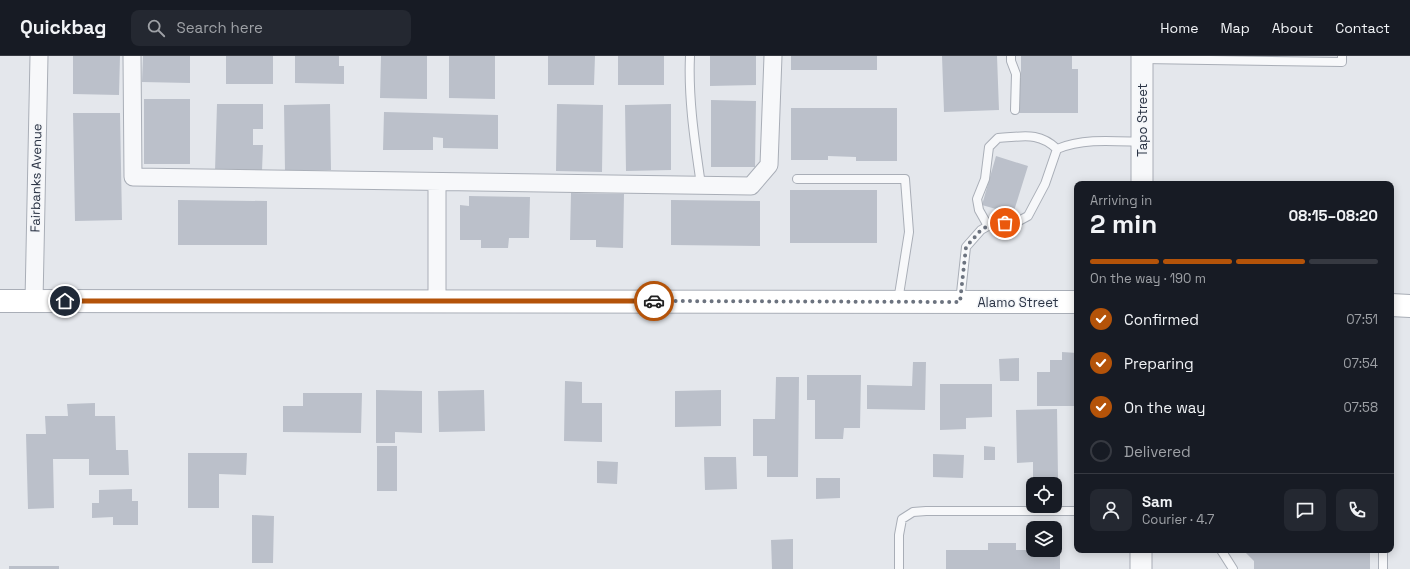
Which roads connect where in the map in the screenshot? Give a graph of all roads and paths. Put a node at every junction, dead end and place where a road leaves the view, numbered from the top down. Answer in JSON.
{"nodes":[{"id":1,"x":39,"y":56,"type":"edge"},
{"id":2,"x":132,"y":56,"type":"edge"},
{"id":3,"x":690,"y":56,"type":"edge"},
{"id":4,"x":773,"y":56,"type":"edge"},
{"id":5,"x":1012,"y":56,"type":"edge"},
{"id":6,"x":1342,"y":56,"type":"edge"},
{"id":7,"x":1142,"y":58,"type":"edge"},
{"id":8,"x":1217,"y":58,"type":"edge"},
{"id":9,"x":1015,"y":110,"type":"dead end"},
{"id":10,"x":1142,"y":142,"type":"junction"},
{"id":11,"x":1057,"y":149,"type":"junction"},
{"id":12,"x":797,"y":178,"type":"dead end"},
{"id":13,"x":1142,"y":181,"type":"edge"},
{"id":14,"x":437,"y":182,"type":"junction"},
{"id":15,"x":701,"y":185,"type":"junction"},
{"id":16,"x":988,"y":226,"type":"junction"},
{"id":17,"x":0,"y":301,"type":"edge"},
{"id":18,"x":34,"y":301,"type":"junction"},
{"id":19,"x":437,"y":301,"type":"junction"},
{"id":20,"x":898,"y":302,"type":"junction"},
{"id":21,"x":960,"y":302,"type":"junction"},
{"id":22,"x":1074,"y":302,"type":"edge"},
{"id":23,"x":1394,"y":305,"type":"edge"},
{"id":24,"x":1410,"y":306,"type":"edge"},
{"id":25,"x":1074,"y":511,"type":"edge"},
{"id":26,"x":1141,"y":553,"type":"edge"},
{"id":27,"x":1223,"y":553,"type":"edge"},
{"id":28,"x":1383,"y":553,"type":"edge"},
{"id":29,"x":899,"y":569,"type":"edge"},
{"id":30,"x":1141,"y":569,"type":"edge"},
{"id":31,"x":1233,"y":569,"type":"edge"},
{"id":32,"x":1383,"y":569,"type":"edge"}],
"edges":[{"from":1,"to":18,"type":"street","name":"Fairbanks Avenue"},
{"from":2,"to":14,"type":"street"},
{"from":3,"to":15,"type":"lane"},
{"from":4,"to":15,"type":"street"},
{"from":5,"to":9,"type":"lane"},
{"from":6,"to":8,"type":"lane"},
{"from":7,"to":8,"type":"lane"},
{"from":7,"to":10,"type":"street","name":"Tapo Street"},
{"from":10,"to":11,"type":"lane"},
{"from":10,"to":13,"type":"street","name":"Tapo Street"},
{"from":11,"to":16,"type":"lane"},
{"from":11,"to":16,"type":"lane"},
{"from":12,"to":20,"type":"lane"},
{"from":14,"to":15,"type":"street"},
{"from":14,"to":19,"type":"street"},
{"from":16,"to":21,"type":"lane"},
{"from":17,"to":18,"type":"main road","name":"Alamo Street"},
{"from":18,"to":19,"type":"main road","name":"Alamo Street"},
{"from":19,"to":20,"type":"main road","name":"Alamo Street"},
{"from":20,"to":21,"type":"main road","name":"Alamo Street"},
{"from":21,"to":22,"type":"main road","name":"Alamo Street"},
{"from":23,"to":24,"type":"main road"},
{"from":25,"to":29,"type":"lane"},
{"from":26,"to":30,"type":"street"},
{"from":27,"to":31,"type":"lane"},
{"from":28,"to":32,"type":"lane"}]}
